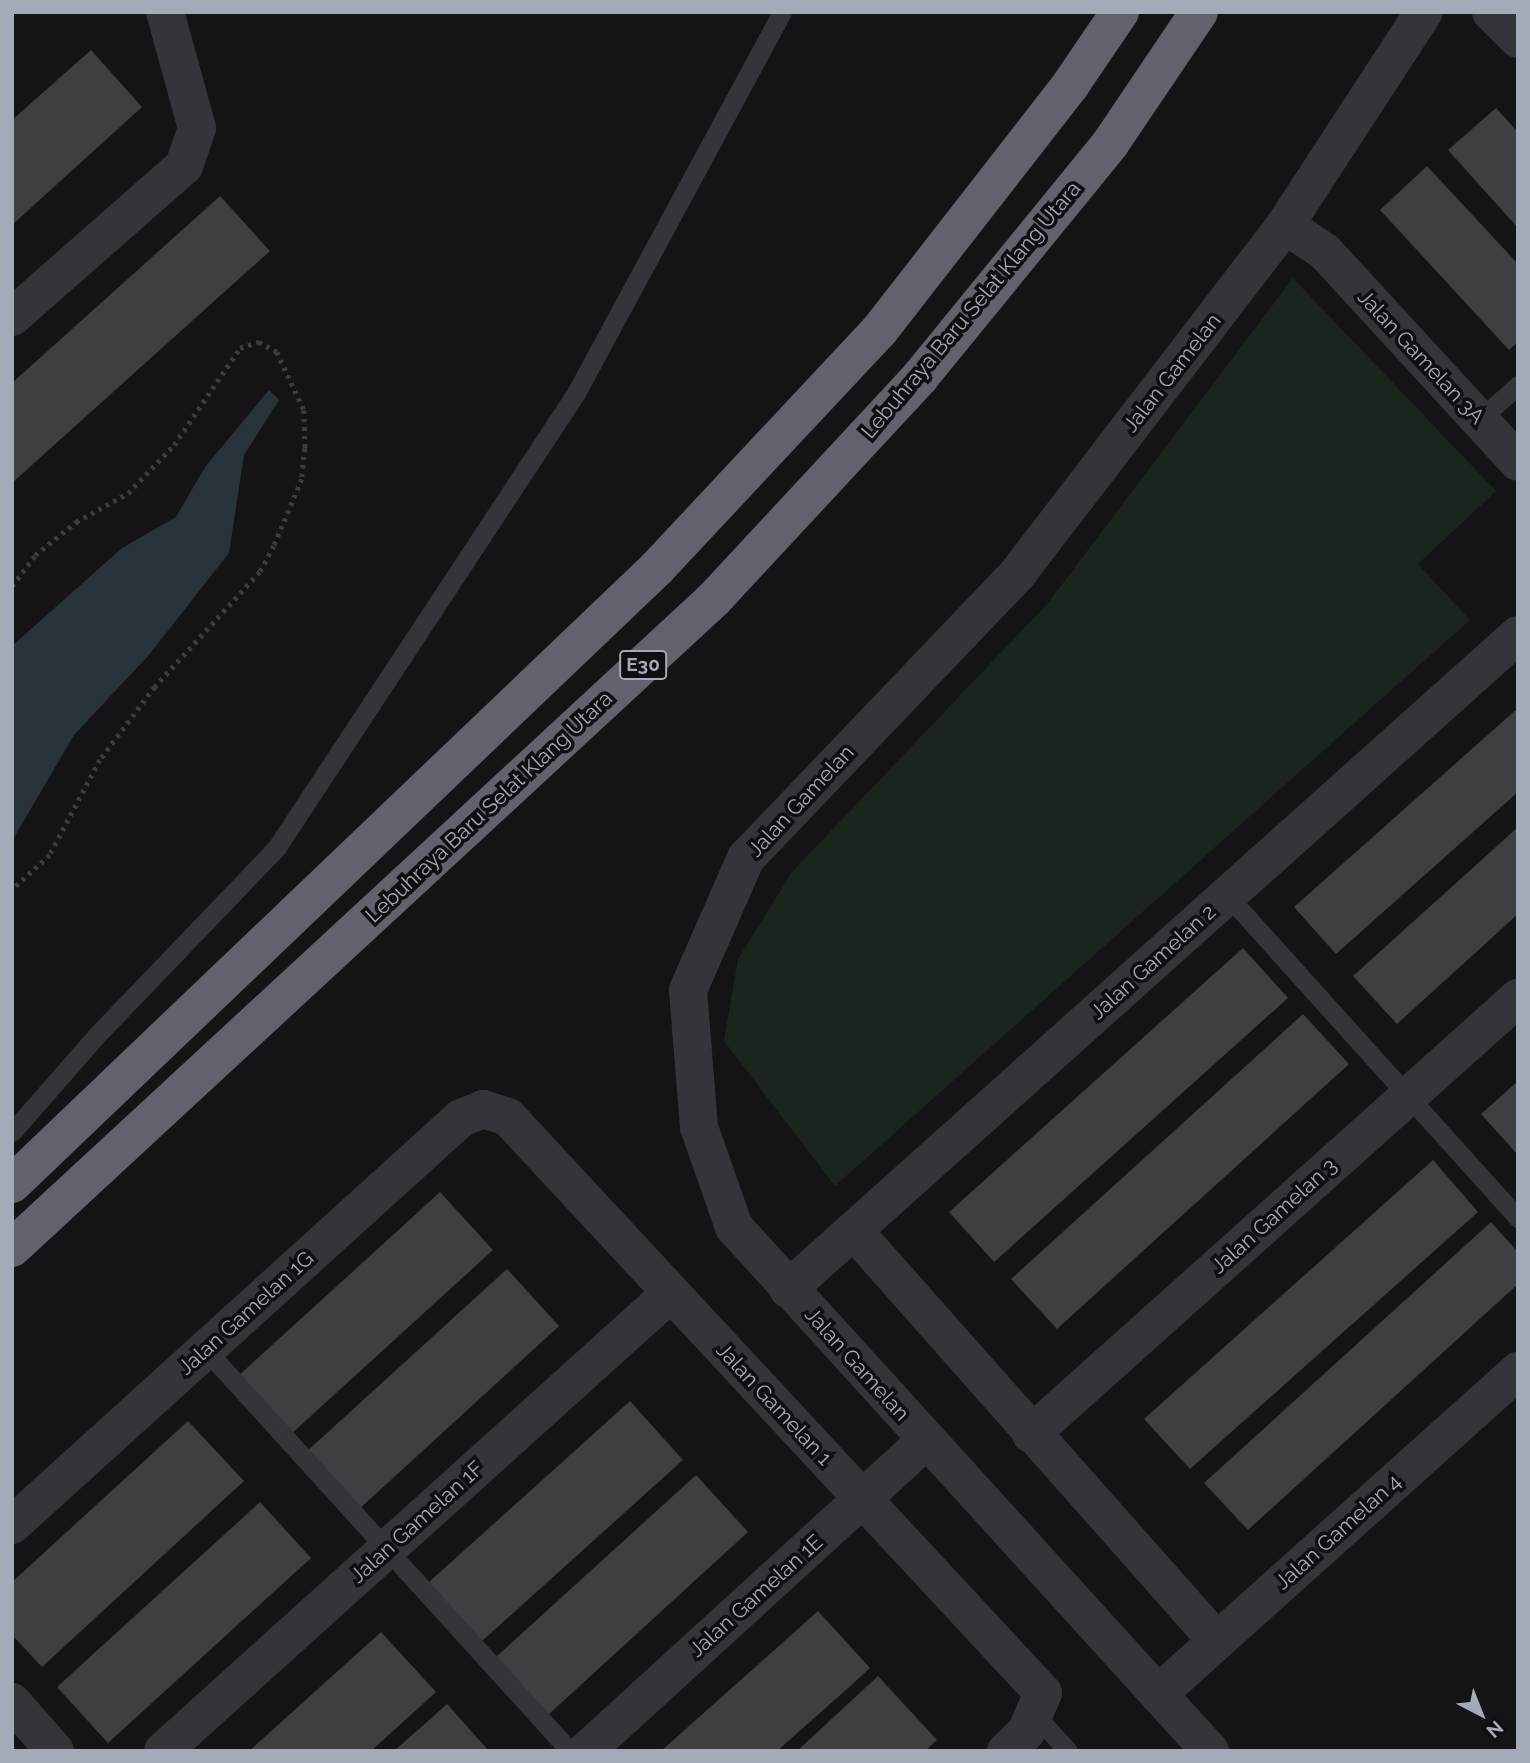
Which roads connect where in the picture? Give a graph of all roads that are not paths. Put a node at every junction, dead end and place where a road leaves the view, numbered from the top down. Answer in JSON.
{"nodes":[{"id":1,"x":165,"y":12,"type":"edge"},
{"id":2,"x":782,"y":12,"type":"edge"},
{"id":3,"x":1120,"y":12,"type":"edge"},
{"id":4,"x":1199,"y":12,"type":"edge"},
{"id":5,"x":1423,"y":12,"type":"edge"},
{"id":6,"x":1491,"y":12,"type":"edge"},
{"id":7,"x":1518,"y":39,"type":"edge"},
{"id":8,"x":1285,"y":225,"type":"junction"},
{"id":9,"x":12,"y":317,"type":"edge"},
{"id":10,"x":1518,"y":385,"type":"edge"},
{"id":11,"x":1479,"y":420,"type":"junction"},
{"id":12,"x":1518,"y":462,"type":"edge"},
{"id":13,"x":1518,"y":635,"type":"edge"},
{"id":14,"x":1227,"y":895,"type":"junction"},
{"id":15,"x":1518,"y":998,"type":"edge"},
{"id":16,"x":1408,"y":1096,"type":"junction"},
{"id":17,"x":483,"y":1109,"type":"joint"},
{"id":18,"x":12,"y":1132,"type":"edge"},
{"id":19,"x":12,"y":1184,"type":"edge"},
{"id":20,"x":1518,"y":1218,"type":"edge"},
{"id":21,"x":854,"y":1231,"type":"junction"},
{"id":22,"x":12,"y":1248,"type":"edge"},
{"id":23,"x":788,"y":1289,"type":"junction"},
{"id":24,"x":671,"y":1293,"type":"junction"},
{"id":25,"x":206,"y":1350,"type":"junction"},
{"id":26,"x":1518,"y":1371,"type":"edge"},
{"id":27,"x":1031,"y":1434,"type":"junction"},
{"id":28,"x":926,"y":1440,"type":"junction"},
{"id":29,"x":863,"y":1498,"type":"junction"},
{"id":30,"x":12,"y":1525,"type":"edge"},
{"id":31,"x":387,"y":1549,"type":"junction"},
{"id":32,"x":1217,"y":1641,"type":"junction"},
{"id":33,"x":1158,"y":1694,"type":"junction"},
{"id":34,"x":12,"y":1702,"type":"edge"},
{"id":35,"x":1034,"y":1714,"type":"junction"},
{"id":36,"x":55,"y":1751,"type":"edge"},
{"id":37,"x":163,"y":1751,"type":"edge"},
{"id":38,"x":570,"y":1751,"type":"edge"},
{"id":39,"x":586,"y":1751,"type":"edge"},
{"id":40,"x":1006,"y":1751,"type":"edge"},
{"id":41,"x":1068,"y":1751,"type":"edge"},
{"id":42,"x":1210,"y":1751,"type":"edge"}],
"edges":[{"from":1,"to":9,"type":"street"},
{"from":2,"to":18,"type":"lane"},
{"from":3,"to":19,"type":"highway"},
{"from":4,"to":22,"type":"highway","name":"Lebuhraya Baru Selat Klang Utara","number":"E30"},
{"from":5,"to":8,"type":"street","name":"Jalan Gamelan"},
{"from":6,"to":7,"type":"street"},
{"from":8,"to":11,"type":"street","name":"Jalan Gamelan 3A"},
{"from":8,"to":23,"type":"street","name":"Jalan Gamelan"},
{"from":10,"to":11,"type":"lane"},
{"from":11,"to":12,"type":"street","name":"Jalan Gamelan 3A"},
{"from":13,"to":14,"type":"street","name":"Jalan Gamelan 2"},
{"from":14,"to":16,"type":"lane"},
{"from":14,"to":21,"type":"street","name":"Jalan Gamelan 2"},
{"from":15,"to":16,"type":"street","name":"Jalan Gamelan 3"},
{"from":16,"to":20,"type":"lane"},
{"from":16,"to":27,"type":"street","name":"Jalan Gamelan 3"},
{"from":17,"to":24,"type":"street","name":"Jalan Gamelan 1"},
{"from":17,"to":25,"type":"street","name":"Jalan Gamelan 1G"},
{"from":21,"to":23,"type":"street","name":"Jalan Gamelan 2"},
{"from":21,"to":27,"type":"street"},
{"from":23,"to":28,"type":"street","name":"Jalan Gamelan"},
{"from":24,"to":29,"type":"street","name":"Jalan Gamelan 1"},
{"from":24,"to":31,"type":"street","name":"Jalan Gamelan 1F"},
{"from":25,"to":30,"type":"street","name":"Jalan Gamelan 1G"},
{"from":25,"to":31,"type":"lane"},
{"from":26,"to":32,"type":"street","name":"Jalan Gamelan 4"},
{"from":27,"to":32,"type":"street"},
{"from":28,"to":29,"type":"street","name":"Jalan Gamelan 1E"},
{"from":28,"to":33,"type":"street","name":"Jalan Gamelan"},
{"from":29,"to":35,"type":"street","name":"Jalan Gamelan 1"},
{"from":29,"to":39,"type":"street","name":"Jalan Gamelan 1E"},
{"from":31,"to":37,"type":"street","name":"Jalan Gamelan 1F"},
{"from":31,"to":38,"type":"lane"},
{"from":32,"to":33,"type":"street","name":"Jalan Gamelan 4"},
{"from":33,"to":42,"type":"street","name":"Jalan Gamelan"},
{"from":34,"to":36,"type":"street"},
{"from":35,"to":40,"type":"street"},
{"from":35,"to":41,"type":"lane"}]}
